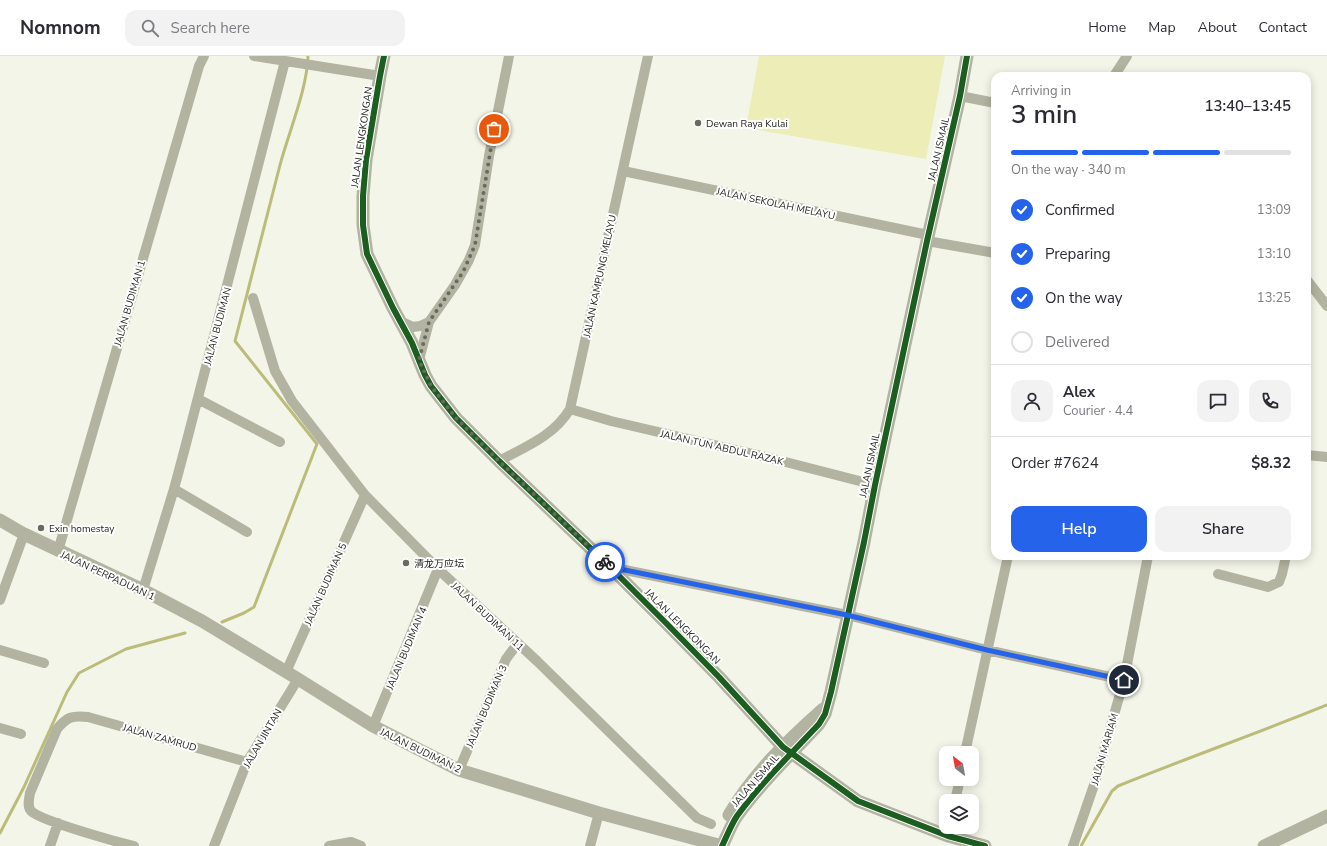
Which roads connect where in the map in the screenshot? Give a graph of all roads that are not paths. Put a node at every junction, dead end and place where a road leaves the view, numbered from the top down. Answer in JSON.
{"nodes":[{"id":1,"x":204,"y":56,"type":"edge"},
{"id":2,"x":254,"y":56,"type":"edge"},
{"id":3,"x":384,"y":56,"type":"edge"},
{"id":4,"x":509,"y":56,"type":"edge"},
{"id":5,"x":648,"y":56,"type":"edge"},
{"id":6,"x":967,"y":56,"type":"edge"},
{"id":7,"x":1127,"y":56,"type":"edge"},
{"id":8,"x":285,"y":61,"type":"junction"},
{"id":9,"x":1117,"y":72,"type":"edge"},
{"id":10,"x":380,"y":76,"type":"junction"},
{"id":11,"x":960,"y":96,"type":"junction"},
{"id":12,"x":991,"y":102,"type":"edge"},
{"id":13,"x":623,"y":171,"type":"junction"},
{"id":14,"x":927,"y":238,"type":"junction"},
{"id":15,"x":991,"y":252,"type":"edge"},
{"id":16,"x":1311,"y":285,"type":"edge"},
{"id":17,"x":253,"y":298,"type":"dead end"},
{"id":18,"x":1327,"y":306,"type":"edge"},
{"id":19,"x":400,"y":321,"type":"junction"},
{"id":20,"x":429,"y":322,"type":"junction"},
{"id":21,"x":419,"y":360,"type":"junction"},
{"id":22,"x":198,"y":399,"type":"junction"},
{"id":23,"x":570,"y":409,"type":"junction"},
{"id":24,"x":280,"y":442,"type":"dead end"},
{"id":25,"x":1311,"y":455,"type":"edge"},
{"id":26,"x":1327,"y":457,"type":"edge"},
{"id":27,"x":499,"y":461,"type":"junction"},
{"id":28,"x":874,"y":485,"type":"junction"},
{"id":29,"x":174,"y":490,"type":"junction"},
{"id":30,"x":365,"y":495,"type":"junction"},
{"id":31,"x":0,"y":520,"type":"edge"},
{"id":32,"x":247,"y":532,"type":"dead end"},
{"id":33,"x":24,"y":534,"type":"junction"},
{"id":34,"x":58,"y":551,"type":"junction"},
{"id":35,"x":1007,"y":560,"type":"edge"},
{"id":36,"x":1147,"y":560,"type":"edge"},
{"id":37,"x":1285,"y":560,"type":"edge"},
{"id":38,"x":610,"y":567,"type":"junction"},
{"id":39,"x":438,"y":569,"type":"junction"},
{"id":40,"x":1218,"y":574,"type":"dead end"},
{"id":41,"x":143,"y":590,"type":"junction"},
{"id":42,"x":0,"y":600,"type":"edge"},
{"id":43,"x":847,"y":615,"type":"junction"},
{"id":44,"x":216,"y":630,"type":"joint"},
{"id":45,"x":518,"y":643,"type":"junction"},
{"id":46,"x":0,"y":650,"type":"edge"},
{"id":47,"x":987,"y":650,"type":"junction"},
{"id":48,"x":44,"y":664,"type":"dead end"},
{"id":49,"x":286,"y":672,"type":"junction"},
{"id":50,"x":298,"y":678,"type":"junction"},
{"id":51,"x":1124,"y":680,"type":"junction"},
{"id":52,"x":373,"y":726,"type":"junction"},
{"id":53,"x":0,"y":728,"type":"edge"},
{"id":54,"x":21,"y":734,"type":"dead end"},
{"id":55,"x":966,"y":746,"type":"edge"},
{"id":56,"x":788,"y":750,"type":"junction"},
{"id":57,"x":247,"y":762,"type":"junction"},
{"id":58,"x":459,"y":770,"type":"junction"},
{"id":59,"x":599,"y":813,"type":"junction"},
{"id":60,"x":1327,"y":816,"type":"edge"},
{"id":61,"x":58,"y":823,"type":"junction"},
{"id":62,"x":712,"y":824,"type":"dead end"},
{"id":63,"x":939,"y":828,"type":"edge"},
{"id":64,"x":955,"y":834,"type":"edge"},
{"id":65,"x":129,"y":845,"type":"edge"},
{"id":66,"x":718,"y":845,"type":"edge"},
{"id":67,"x":977,"y":845,"type":"edge"},
{"id":68,"x":50,"y":846,"type":"edge"},
{"id":69,"x":214,"y":846,"type":"edge"},
{"id":70,"x":329,"y":846,"type":"edge"},
{"id":71,"x":361,"y":846,"type":"edge"},
{"id":72,"x":590,"y":846,"type":"edge"},
{"id":73,"x":1073,"y":846,"type":"edge"},
{"id":74,"x":1264,"y":846,"type":"edge"}],
"edges":[{"from":1,"to":34,"type":"street","name":"JALAN BUDIMAN 1"},
{"from":2,"to":8,"type":"street"},
{"from":3,"to":10,"type":"street","name":"JALAN LENGKONGAN"},
{"from":4,"to":20,"type":"street"},
{"from":5,"to":13,"type":"street","name":"JALAN KAMPUNG MELAYU"},
{"from":6,"to":11,"type":"street","name":"JALAN ISMAIL"},
{"from":7,"to":9,"type":"street"},
{"from":8,"to":10,"type":"street"},
{"from":8,"to":22,"type":"street","name":"JALAN BUDIMAN"},
{"from":10,"to":19,"type":"street","name":"JALAN LENGKONGAN"},
{"from":11,"to":12,"type":"street"},
{"from":11,"to":14,"type":"street","name":"JALAN ISMAIL"},
{"from":13,"to":14,"type":"street","name":"JALAN SEKOLAH MELAYU"},
{"from":13,"to":23,"type":"street","name":"JALAN KAMPUNG MELAYU"},
{"from":14,"to":15,"type":"street","name":"JALAN SEKOLAH MELAYU"},
{"from":14,"to":28,"type":"street","name":"JALAN ISMAIL"},
{"from":16,"to":18,"type":"street"},
{"from":17,"to":30,"type":"street","name":"JALAN BUDIMAN 11"},
{"from":19,"to":20,"type":"street"},
{"from":19,"to":21,"type":"street","name":"JALAN LENGKONGAN"},
{"from":20,"to":21,"type":"street"},
{"from":21,"to":27,"type":"street","name":"JALAN LENGKONGAN"},
{"from":22,"to":24,"type":"street"},
{"from":22,"to":29,"type":"street","name":"JALAN BUDIMAN"},
{"from":23,"to":27,"type":"street","name":"JALAN KAMPUNG MELAYU"},
{"from":23,"to":28,"type":"street","name":"JALAN TUN ABDUL RAZAK"},
{"from":25,"to":26,"type":"street"},
{"from":27,"to":38,"type":"street","name":"JALAN LENGKONGAN"},
{"from":28,"to":43,"type":"street","name":"JALAN ISMAIL"},
{"from":29,"to":32,"type":"street"},
{"from":29,"to":41,"type":"street","name":"JALAN BUDIMAN"},
{"from":30,"to":39,"type":"street","name":"JALAN BUDIMAN 11"},
{"from":30,"to":49,"type":"street","name":"JALAN BUDIMAN 5"},
{"from":31,"to":33,"type":"street","name":"JALAN PERPADUAN 1"},
{"from":33,"to":34,"type":"street","name":"JALAN PERPADUAN 1"},
{"from":33,"to":42,"type":"street"},
{"from":34,"to":41,"type":"street","name":"JALAN PERPADUAN 1"},
{"from":35,"to":47,"type":"street"},
{"from":36,"to":51,"type":"street","name":"JALAN MARIAM"},
{"from":37,"to":40,"type":"street"},
{"from":38,"to":43,"type":"street"},
{"from":38,"to":56,"type":"street","name":"JALAN LENGKONGAN"},
{"from":39,"to":45,"type":"street","name":"JALAN BUDIMAN 11"},
{"from":39,"to":52,"type":"street","name":"JALAN BUDIMAN 4"},
{"from":41,"to":44,"type":"street","name":"JALAN PERPADUAN 1"},
{"from":43,"to":47,"type":"street"},
{"from":43,"to":56,"type":"street","name":"JALAN ISMAIL"},
{"from":44,"to":49,"type":"street","name":"JALAN BUDIMAN 2"},
{"from":45,"to":58,"type":"street","name":"JALAN BUDIMAN 3"},
{"from":45,"to":62,"type":"street","name":"JALAN BUDIMAN 11"},
{"from":46,"to":48,"type":"street"},
{"from":47,"to":51,"type":"street"},
{"from":47,"to":55,"type":"street"},
{"from":49,"to":50,"type":"street","name":"JALAN BUDIMAN 2"},
{"from":50,"to":52,"type":"street","name":"JALAN BUDIMAN 2"},
{"from":50,"to":57,"type":"street","name":"JALAN JINTAN"},
{"from":51,"to":73,"type":"street","name":"JALAN MARIAM"},
{"from":52,"to":58,"type":"street","name":"JALAN BUDIMAN 2"},
{"from":53,"to":54,"type":"street"},
{"from":56,"to":63,"type":"street","name":"JALAN LENGKONGAN"},
{"from":56,"to":66,"type":"street","name":"JALAN ISMAIL"},
{"from":57,"to":61,"type":"street","name":"JALAN ZAMRUD"},
{"from":57,"to":69,"type":"street","name":"JALAN JINTAN"},
{"from":58,"to":59,"type":"street","name":"JALAN BUDIMAN 2"},
{"from":59,"to":66,"type":"street","name":"JALAN BUDIMAN 2"},
{"from":59,"to":72,"type":"street"},
{"from":60,"to":74,"type":"street"},
{"from":61,"to":65,"type":"street"},
{"from":61,"to":68,"type":"street"},
{"from":64,"to":67,"type":"street","name":"JALAN LENGKONGAN"},
{"from":70,"to":71,"type":"street"}]}
